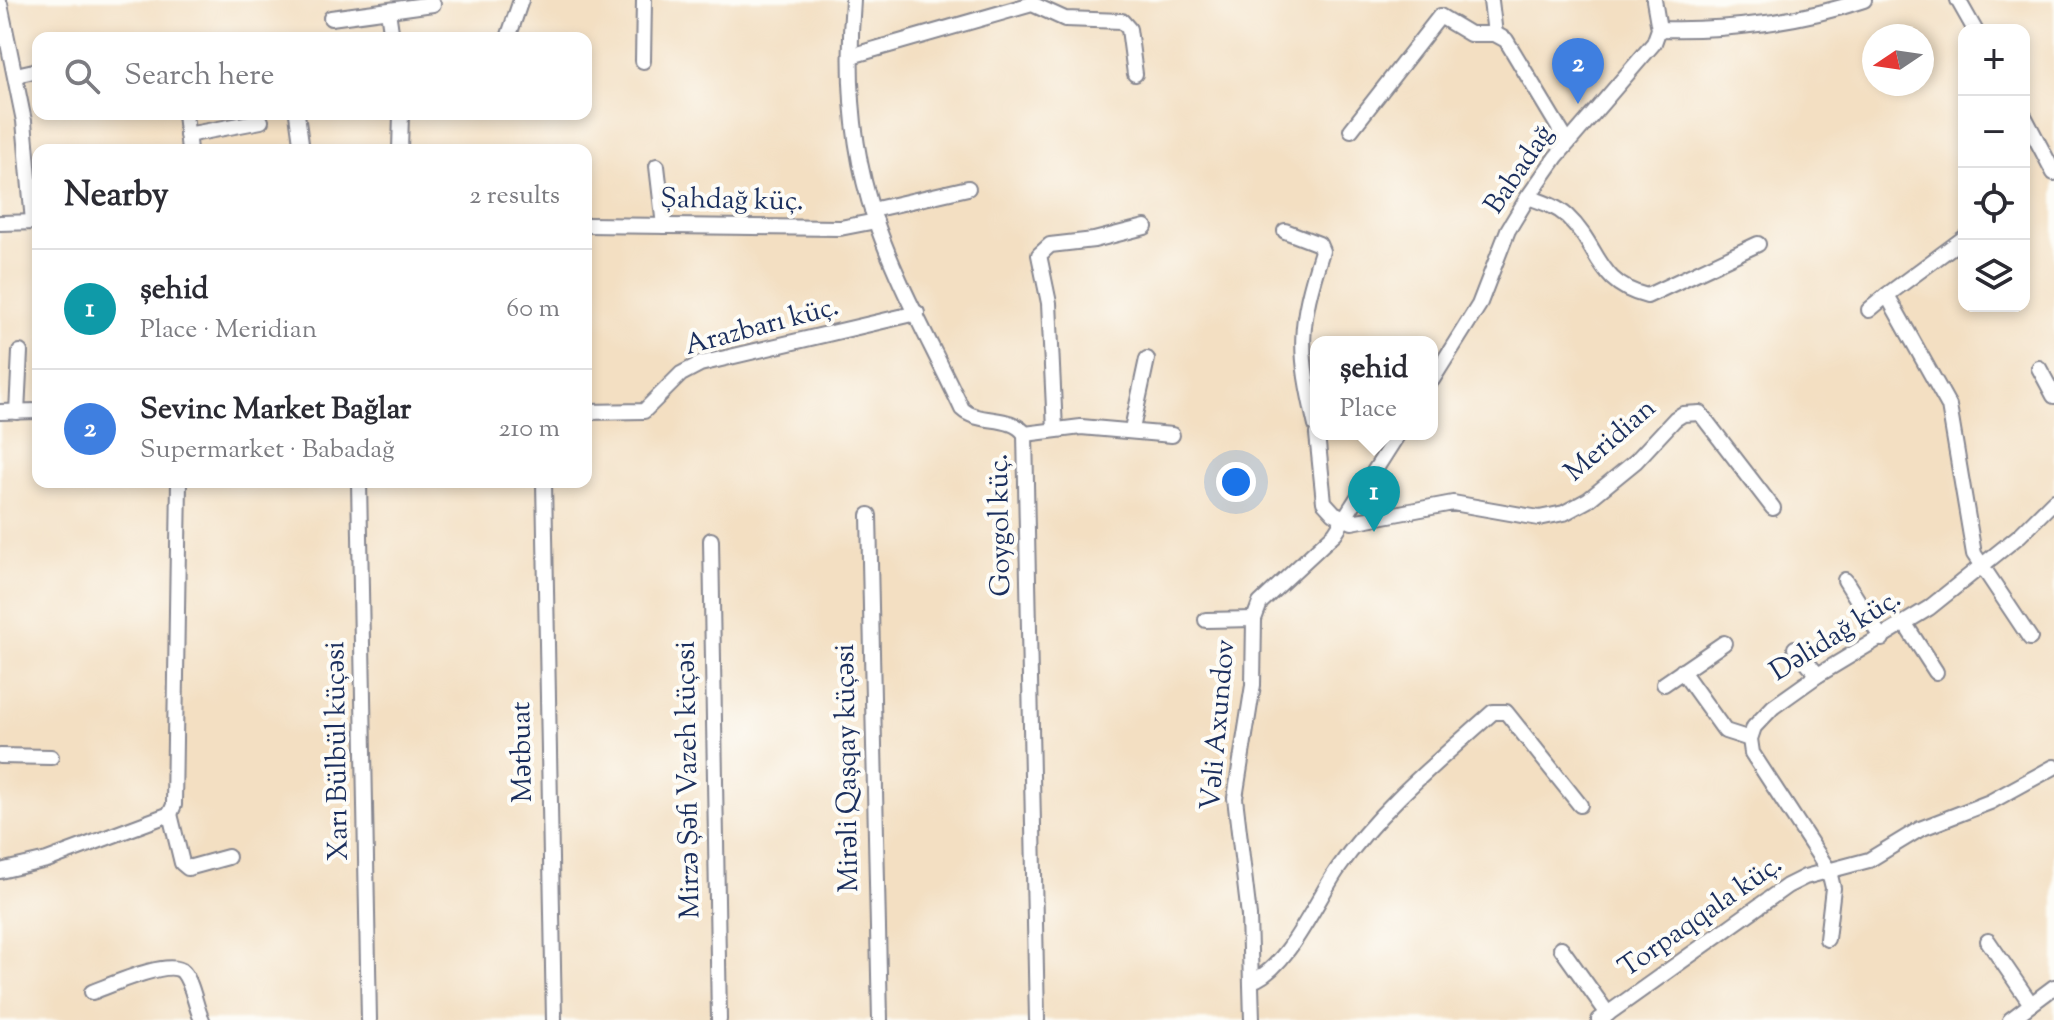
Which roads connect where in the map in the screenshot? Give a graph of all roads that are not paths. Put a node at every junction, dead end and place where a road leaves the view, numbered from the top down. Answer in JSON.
{"nodes":[{"id":1,"x":521,"y":0,"type":"edge"},
{"id":2,"x":644,"y":0,"type":"edge"},
{"id":3,"x":853,"y":0,"type":"edge"},
{"id":4,"x":1654,"y":0,"type":"edge"},
{"id":5,"x":1864,"y":0,"type":"edge"},
{"id":6,"x":1958,"y":0,"type":"edge"},
{"id":7,"x":1491,"y":1,"type":"edge"},
{"id":8,"x":0,"y":4,"type":"edge"},
{"id":9,"x":433,"y":4,"type":"dead end"},
{"id":10,"x":388,"y":11,"type":"junction"},
{"id":11,"x":331,"y":18,"type":"dead end"},
{"id":12,"x":1972,"y":24,"type":"edge"},
{"id":13,"x":1659,"y":29,"type":"junction"},
{"id":14,"x":391,"y":32,"type":"edge"},
{"id":15,"x":510,"y":32,"type":"edge"},
{"id":16,"x":1495,"y":34,"type":"junction"},
{"id":17,"x":851,"y":56,"type":"junction"},
{"id":18,"x":643,"y":61,"type":"dead end"},
{"id":19,"x":32,"y":71,"type":"edge"},
{"id":20,"x":1135,"y":74,"type":"dead end"},
{"id":21,"x":16,"y":75,"type":"junction"},
{"id":22,"x":186,"y":120,"type":"edge"},
{"id":23,"x":298,"y":120,"type":"edge"},
{"id":24,"x":401,"y":120,"type":"edge"},
{"id":25,"x":261,"y":121,"type":"dead end"},
{"id":26,"x":2030,"y":127,"type":"edge"},
{"id":27,"x":1351,"y":130,"type":"dead end"},
{"id":28,"x":188,"y":143,"type":"edge"},
{"id":29,"x":1568,"y":143,"type":"junction"},
{"id":30,"x":301,"y":144,"type":"edge"},
{"id":31,"x":400,"y":144,"type":"edge"},
{"id":32,"x":657,"y":166,"type":"dead end"},
{"id":33,"x":2054,"y":173,"type":"edge"},
{"id":34,"x":32,"y":188,"type":"edge"},
{"id":35,"x":968,"y":188,"type":"dead end"},
{"id":36,"x":1528,"y":197,"type":"junction"},
{"id":37,"x":874,"y":216,"type":"junction"},
{"id":38,"x":32,"y":222,"type":"edge"},
{"id":39,"x":0,"y":223,"type":"edge"},
{"id":40,"x":592,"y":225,"type":"edge"},
{"id":41,"x":664,"y":226,"type":"junction"},
{"id":42,"x":1145,"y":227,"type":"dead end"},
{"id":43,"x":1285,"y":231,"type":"dead end"},
{"id":44,"x":1961,"y":240,"type":"edge"},
{"id":45,"x":1758,"y":244,"type":"dead end"},
{"id":46,"x":1887,"y":295,"type":"junction"},
{"id":47,"x":1869,"y":310,"type":"dead end"},
{"id":48,"x":917,"y":313,"type":"junction"},
{"id":49,"x":20,"y":352,"type":"dead end"},
{"id":50,"x":1147,"y":359,"type":"dead end"},
{"id":51,"x":2039,"y":368,"type":"dead end"},
{"id":52,"x":1438,"y":370,"type":"edge"},
{"id":53,"x":2054,"y":396,"type":"edge"},
{"id":54,"x":1310,"y":399,"type":"edge"},
{"id":55,"x":32,"y":411,"type":"edge"},
{"id":56,"x":0,"y":412,"type":"edge"},
{"id":57,"x":17,"y":412,"type":"junction"},
{"id":58,"x":592,"y":412,"type":"edge"},
{"id":59,"x":1132,"y":429,"type":"junction"},
{"id":60,"x":1055,"y":430,"type":"junction"},
{"id":61,"x":1025,"y":434,"type":"junction"},
{"id":62,"x":1172,"y":435,"type":"dead end"},
{"id":63,"x":1318,"y":440,"type":"edge"},
{"id":64,"x":1394,"y":440,"type":"edge"},
{"id":65,"x":179,"y":488,"type":"edge"},
{"id":66,"x":359,"y":488,"type":"edge"},
{"id":67,"x":544,"y":488,"type":"edge"},
{"id":68,"x":2054,"y":501,"type":"edge"},
{"id":69,"x":1773,"y":508,"type":"dead end"},
{"id":70,"x":869,"y":515,"type":"dead end"},
{"id":71,"x":1344,"y":519,"type":"junction"},
{"id":72,"x":711,"y":540,"type":"dead end"},
{"id":73,"x":1979,"y":565,"type":"junction"},
{"id":74,"x":1845,"y":580,"type":"dead end"},
{"id":75,"x":1254,"y":619,"type":"junction"},
{"id":76,"x":1206,"y":620,"type":"dead end"},
{"id":77,"x":1905,"y":624,"type":"junction"},
{"id":78,"x":2030,"y":638,"type":"dead end"},
{"id":79,"x":1882,"y":639,"type":"junction"},
{"id":80,"x":1724,"y":643,"type":"dead end"},
{"id":81,"x":1795,"y":648,"type":"dead end"},
{"id":82,"x":1682,"y":671,"type":"junction"},
{"id":83,"x":1936,"y":672,"type":"dead end"},
{"id":84,"x":1818,"y":675,"type":"junction"},
{"id":85,"x":1664,"y":684,"type":"dead end"},
{"id":86,"x":1750,"y":739,"type":"junction"},
{"id":87,"x":0,"y":756,"type":"edge"},
{"id":88,"x":51,"y":757,"type":"dead end"},
{"id":89,"x":2054,"y":767,"type":"edge"},
{"id":90,"x":1580,"y":805,"type":"dead end"},
{"id":91,"x":170,"y":814,"type":"junction"},
{"id":92,"x":228,"y":857,"type":"dead end"},
{"id":93,"x":0,"y":871,"type":"edge"},
{"id":94,"x":1829,"y":871,"type":"junction"},
{"id":95,"x":1827,"y":939,"type":"dead end"},
{"id":96,"x":1988,"y":941,"type":"dead end"},
{"id":97,"x":1561,"y":948,"type":"dead end"},
{"id":98,"x":1252,"y":981,"type":"junction"},
{"id":99,"x":2054,"y":987,"type":"edge"},
{"id":100,"x":92,"y":992,"type":"dead end"},
{"id":101,"x":2031,"y":1004,"type":"junction"},
{"id":102,"x":1604,"y":1017,"type":"edge"},
{"id":103,"x":202,"y":1020,"type":"edge"},
{"id":104,"x":369,"y":1020,"type":"edge"},
{"id":105,"x":554,"y":1020,"type":"edge"},
{"id":106,"x":719,"y":1020,"type":"edge"},
{"id":107,"x":880,"y":1020,"type":"edge"},
{"id":108,"x":1037,"y":1020,"type":"edge"},
{"id":109,"x":1252,"y":1020,"type":"edge"},
{"id":110,"x":2010,"y":1020,"type":"edge"}],
"edges":[{"from":1,"to":15,"type":"street"},
{"from":2,"to":18,"type":"street"},
{"from":3,"to":17,"type":"street","name":"Goygol küç."},
{"from":4,"to":13,"type":"street"},
{"from":5,"to":13,"type":"street"},
{"from":6,"to":12,"type":"street"},
{"from":7,"to":16,"type":"street"},
{"from":8,"to":21,"type":"street"},
{"from":9,"to":10,"type":"street"},
{"from":10,"to":11,"type":"street"},
{"from":10,"to":14,"type":"street"},
{"from":13,"to":29,"type":"street","name":"Babadağ"},
{"from":16,"to":27,"type":"street"},
{"from":16,"to":29,"type":"street"},
{"from":17,"to":20,"type":"street"},
{"from":17,"to":37,"type":"street","name":"Goygol küç."},
{"from":19,"to":21,"type":"street"},
{"from":21,"to":34,"type":"street"},
{"from":22,"to":28,"type":"street"},
{"from":23,"to":30,"type":"street"},
{"from":24,"to":31,"type":"street"},
{"from":25,"to":28,"type":"street"},
{"from":26,"to":33,"type":"street"},
{"from":29,"to":36,"type":"street","name":"Babadağ"},
{"from":32,"to":41,"type":"street"},
{"from":35,"to":37,"type":"street","name":"Şahdağ küç."},
{"from":36,"to":45,"type":"street"},
{"from":36,"to":52,"type":"street","name":"Babadağ"},
{"from":37,"to":41,"type":"street","name":"Şahdağ küç."},
{"from":37,"to":48,"type":"street","name":"Goygol küç."},
{"from":38,"to":39,"type":"street"},
{"from":40,"to":41,"type":"street","name":"Şahdağ küç."},
{"from":42,"to":60,"type":"street"},
{"from":43,"to":54,"type":"street"},
{"from":44,"to":46,"type":"street"},
{"from":46,"to":47,"type":"street"},
{"from":46,"to":73,"type":"street"},
{"from":48,"to":58,"type":"street","name":"Arazbarı küç."},
{"from":48,"to":61,"type":"street","name":"Goygol küç."},
{"from":49,"to":57,"type":"street"},
{"from":50,"to":59,"type":"street"},
{"from":51,"to":53,"type":"street"},
{"from":55,"to":57,"type":"street"},
{"from":56,"to":57,"type":"street"},
{"from":59,"to":60,"type":"street"},
{"from":59,"to":62,"type":"street"},
{"from":60,"to":61,"type":"street"},
{"from":61,"to":108,"type":"street","name":"Goygol küç."},
{"from":63,"to":71,"type":"street"},
{"from":64,"to":71,"type":"street"},
{"from":65,"to":91,"type":"street"},
{"from":66,"to":104,"type":"street","name":"Xarı Bülbül küçəsi"},
{"from":67,"to":105,"type":"street","name":"Mətbuat"},
{"from":68,"to":73,"type":"street","name":"Dəlidağ küç."},
{"from":69,"to":71,"type":"street","name":"Meridian"},
{"from":70,"to":107,"type":"street","name":"Mirəli Qaşqay küçəsi"},
{"from":71,"to":75,"type":"street","name":"Vəli Axundov"},
{"from":72,"to":106,"type":"street","name":"Mirzə Şəfi Vazeh küçəsi"},
{"from":73,"to":77,"type":"street","name":"Dəlidağ küç."},
{"from":73,"to":78,"type":"street"},
{"from":74,"to":79,"type":"street"},
{"from":75,"to":76,"type":"street"},
{"from":75,"to":98,"type":"street","name":"Vəli Axundov"},
{"from":77,"to":79,"type":"street","name":"Dəlidağ küç."},
{"from":77,"to":83,"type":"street"},
{"from":79,"to":84,"type":"street","name":"Dəlidağ küç."},
{"from":80,"to":82,"type":"street"},
{"from":81,"to":84,"type":"street"},
{"from":82,"to":85,"type":"street"},
{"from":82,"to":86,"type":"street"},
{"from":84,"to":86,"type":"street","name":"Dəlidağ küç."},
{"from":86,"to":94,"type":"street"},
{"from":87,"to":88,"type":"street"},
{"from":89,"to":94,"type":"street","name":"Torpaqqala küç."},
{"from":90,"to":98,"type":"street"},
{"from":91,"to":92,"type":"street"},
{"from":91,"to":93,"type":"street"},
{"from":94,"to":95,"type":"street"},
{"from":94,"to":102,"type":"street","name":"Torpaqqala küç."},
{"from":96,"to":101,"type":"street"},
{"from":97,"to":102,"type":"street"},
{"from":98,"to":109,"type":"street","name":"Vəli Axundov"},
{"from":99,"to":101,"type":"street"},
{"from":100,"to":103,"type":"street"},
{"from":101,"to":110,"type":"street"}]}
